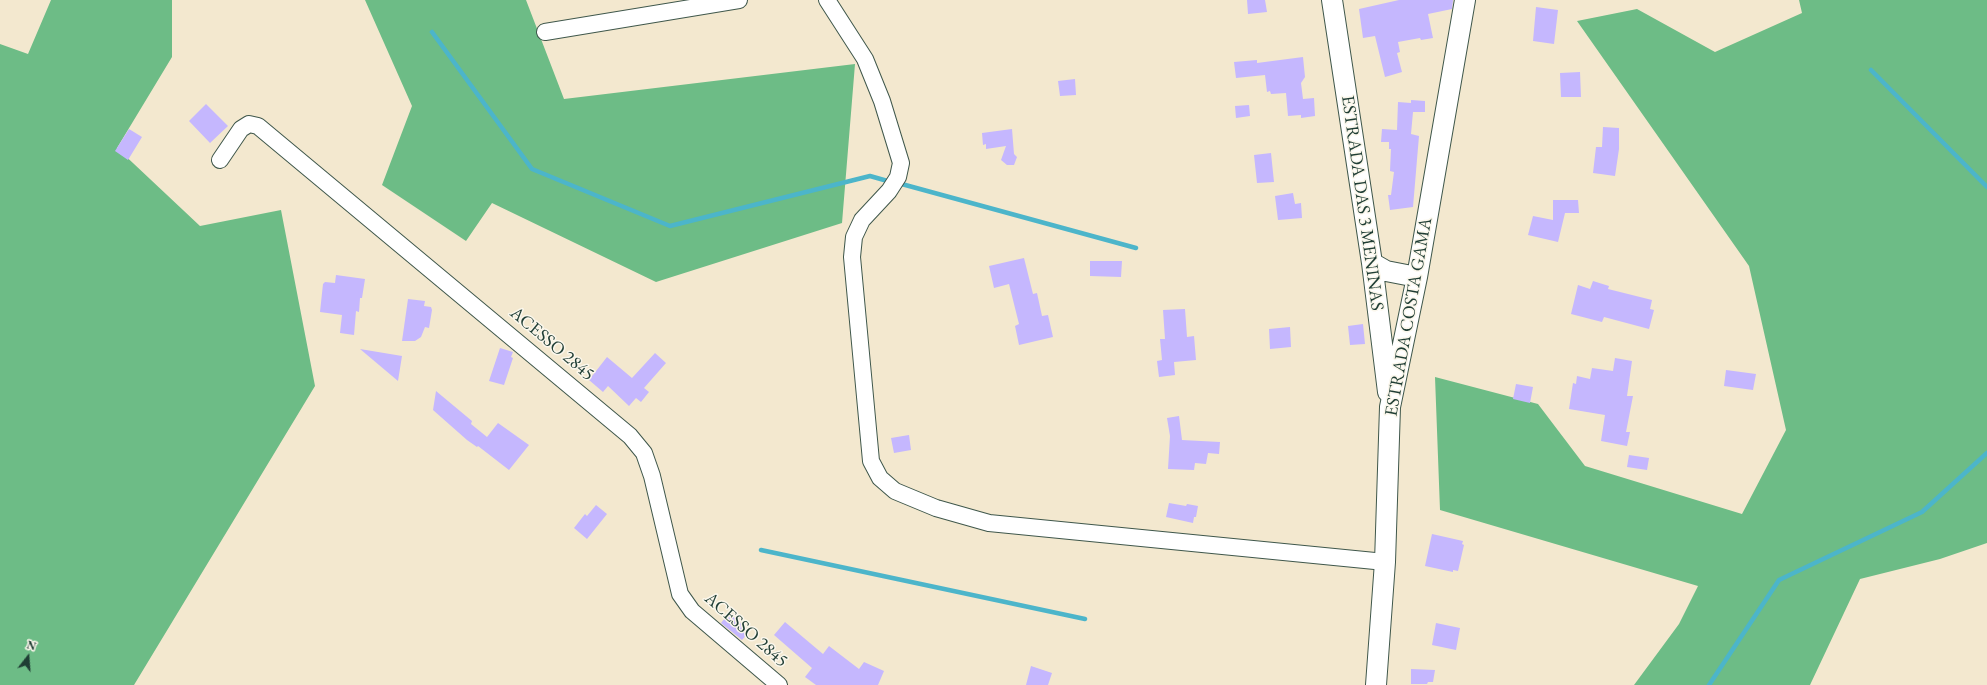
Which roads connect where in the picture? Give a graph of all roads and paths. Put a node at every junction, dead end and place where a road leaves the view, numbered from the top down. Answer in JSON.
{"nodes":[{"id":1,"x":739,"y":0,"type":"edge"},
{"id":2,"x":827,"y":0,"type":"edge"},
{"id":3,"x":1332,"y":0,"type":"edge"},
{"id":4,"x":1466,"y":0,"type":"edge"},
{"id":5,"x":545,"y":32,"type":"dead end"},
{"id":6,"x":220,"y":160,"type":"dead end"},
{"id":7,"x":1372,"y":263,"type":"junction"},
{"id":8,"x":1417,"y":277,"type":"junction"},
{"id":9,"x":1390,"y":407,"type":"junction"},
{"id":10,"x":1385,"y":562,"type":"junction"},
{"id":11,"x":779,"y":685,"type":"edge"},
{"id":12,"x":1376,"y":685,"type":"edge"}],
"edges":[{"from":1,"to":5,"type":"street"},
{"from":2,"to":10,"type":"street"},
{"from":3,"to":7,"type":"main road","name":"ESTRADA DAS 3 MENINAS"},
{"from":4,"to":8,"type":"main road","name":"ESTRADA COSTA GAMA"},
{"from":6,"to":11,"type":"street","name":"ACESSO 2845"},
{"from":7,"to":8,"type":"main road"},
{"from":7,"to":9,"type":"main road","name":"ESTRADA DAS 3 MENINAS"},
{"from":8,"to":9,"type":"main road","name":"ESTRADA COSTA GAMA"},
{"from":9,"to":10,"type":"main road","name":"ESTRADA COSTA GAMA"},
{"from":10,"to":12,"type":"main road","name":"ESTRADA COSTA GAMA"}]}
